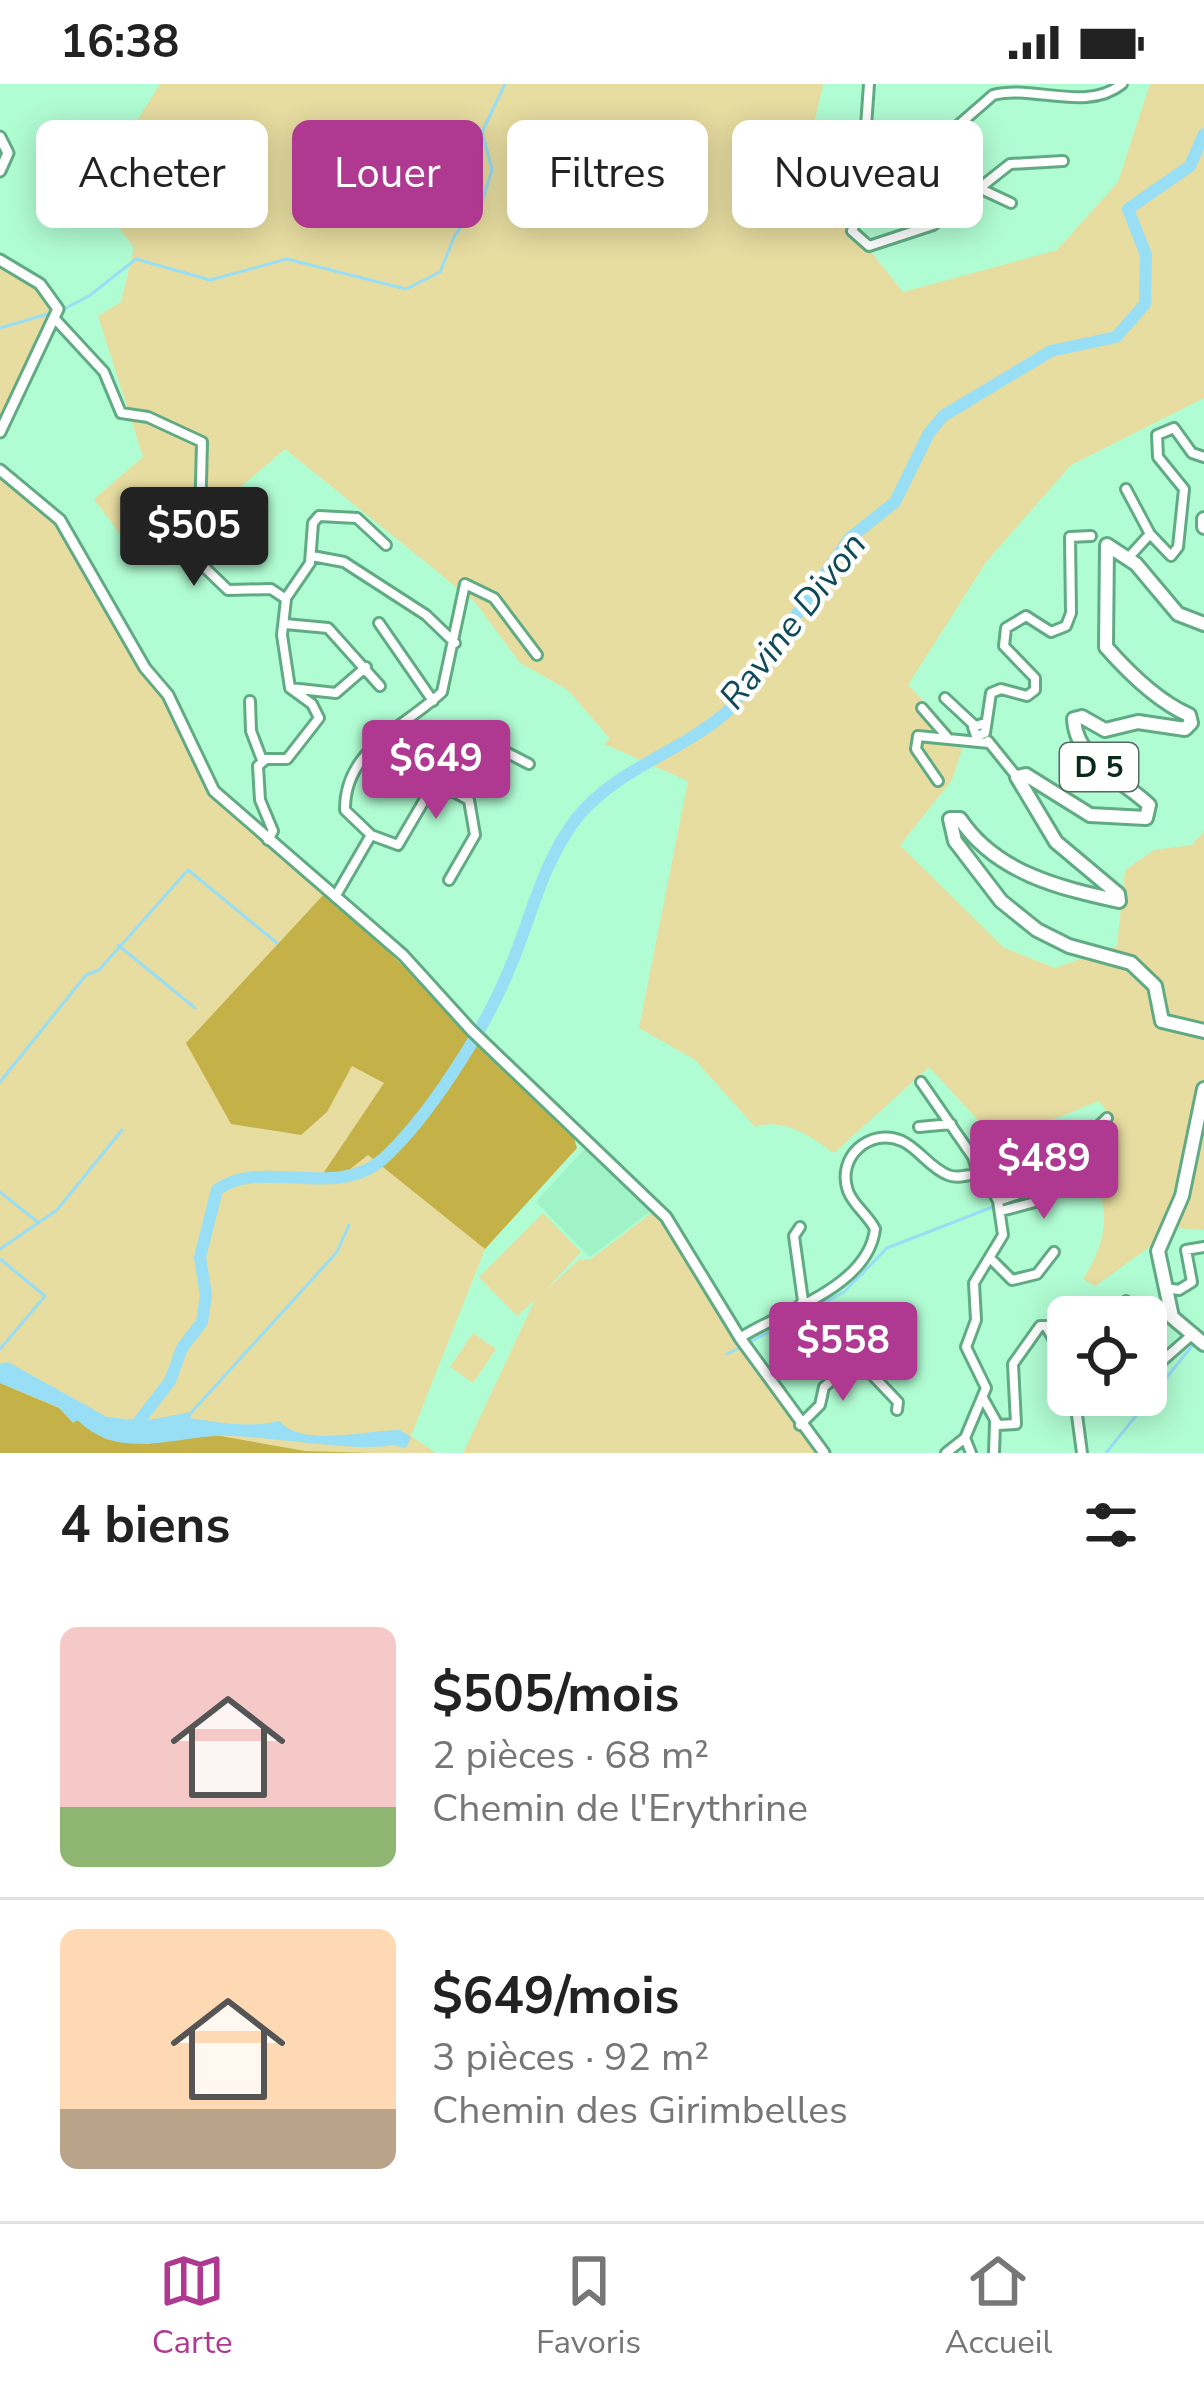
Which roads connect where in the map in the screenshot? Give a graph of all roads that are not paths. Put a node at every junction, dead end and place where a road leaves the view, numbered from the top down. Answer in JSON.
{"nodes":[{"id":1,"x":868,"y":84,"type":"edge"},
{"id":2,"x":1122,"y":84,"type":"edge"},
{"id":3,"x":866,"y":120,"type":"edge"},
{"id":4,"x":968,"y":120,"type":"edge"},
{"id":5,"x":0,"y":137,"type":"edge"},
{"id":6,"x":1063,"y":160,"type":"dead end"},
{"id":7,"x":0,"y":171,"type":"edge"},
{"id":8,"x":983,"y":187,"type":"edge"},
{"id":9,"x":983,"y":190,"type":"edge"},
{"id":10,"x":1011,"y":203,"type":"dead end"},
{"id":11,"x":853,"y":228,"type":"edge"},
{"id":12,"x":924,"y":228,"type":"edge"},
{"id":13,"x":0,"y":260,"type":"edge"},
{"id":14,"x":56,"y":320,"type":"junction"},
{"id":15,"x":0,"y":432,"type":"edge"},
{"id":16,"x":1204,"y":457,"type":"edge"},
{"id":17,"x":0,"y":470,"type":"edge"},
{"id":18,"x":1126,"y":489,"type":"dead end"},
{"id":19,"x":1150,"y":534,"type":"junction"},
{"id":20,"x":1091,"y":536,"type":"dead end"},
{"id":21,"x":386,"y":545,"type":"dead end"},
{"id":22,"x":312,"y":556,"type":"junction"},
{"id":23,"x":1129,"y":557,"type":"junction"},
{"id":24,"x":286,"y":599,"type":"junction"},
{"id":25,"x":380,"y":623,"type":"dead end"},
{"id":26,"x":285,"y":624,"type":"junction"},
{"id":27,"x":1204,"y":624,"type":"edge"},
{"id":28,"x":455,"y":643,"type":"junction"},
{"id":29,"x":537,"y":655,"type":"dead end"},
{"id":30,"x":366,"y":667,"type":"junction"},
{"id":31,"x":380,"y":686,"type":"dead end"},
{"id":32,"x":290,"y":688,"type":"junction"},
{"id":33,"x":945,"y":698,"type":"dead end"},
{"id":34,"x":250,"y":701,"type":"dead end"},
{"id":35,"x":433,"y":701,"type":"junction"},
{"id":36,"x":922,"y":708,"type":"dead end"},
{"id":37,"x":982,"y":732,"type":"junction"},
{"id":38,"x":499,"y":734,"type":"dead end"},
{"id":39,"x":948,"y":738,"type":"junction"},
{"id":40,"x":461,"y":745,"type":"dead end"},
{"id":41,"x":494,"y":748,"type":"junction"},
{"id":42,"x":481,"y":756,"type":"junction"},
{"id":43,"x":262,"y":760,"type":"junction"},
{"id":44,"x":529,"y":764,"type":"dead end"},
{"id":45,"x":1017,"y":777,"type":"junction"},
{"id":46,"x":938,"y":781,"type":"dead end"},
{"id":47,"x":452,"y":791,"type":"junction"},
{"id":48,"x":371,"y":835,"type":"junction"},
{"id":49,"x":268,"y":840,"type":"junction"},
{"id":50,"x":449,"y":880,"type":"dead end"},
{"id":51,"x":334,"y":897,"type":"junction"},
{"id":52,"x":1204,"y":1030,"type":"edge"},
{"id":53,"x":921,"y":1082,"type":"dead end"},
{"id":54,"x":1204,"y":1089,"type":"edge"},
{"id":55,"x":1107,"y":1118,"type":"dead end"},
{"id":56,"x":951,"y":1124,"type":"junction"},
{"id":57,"x":919,"y":1126,"type":"dead end"},
{"id":58,"x":978,"y":1173,"type":"junction"},
{"id":59,"x":1060,"y":1183,"type":"dead end"},
{"id":60,"x":999,"y":1206,"type":"junction"},
{"id":61,"x":800,"y":1227,"type":"dead end"},
{"id":62,"x":1204,"y":1247,"type":"edge"},
{"id":63,"x":1054,"y":1252,"type":"dead end"},
{"id":64,"x":991,"y":1259,"type":"junction"},
{"id":65,"x":1164,"y":1288,"type":"junction"},
{"id":66,"x":799,"y":1307,"type":"junction"},
{"id":67,"x":1047,"y":1328,"type":"edge"},
{"id":68,"x":740,"y":1338,"type":"junction"},
{"id":69,"x":1199,"y":1338,"type":"edge"},
{"id":70,"x":1167,"y":1359,"type":"edge"},
{"id":71,"x":985,"y":1400,"type":"junction"},
{"id":72,"x":897,"y":1410,"type":"dead end"},
{"id":73,"x":1077,"y":1416,"type":"edge"},
{"id":74,"x":994,"y":1422,"type":"junction"},
{"id":75,"x":800,"y":1426,"type":"junction"},
{"id":76,"x":964,"y":1438,"type":"junction"},
{"id":77,"x":824,"y":1453,"type":"edge"},
{"id":78,"x":946,"y":1453,"type":"edge"},
{"id":79,"x":971,"y":1453,"type":"edge"},
{"id":80,"x":994,"y":1453,"type":"edge"},
{"id":81,"x":1082,"y":1453,"type":"edge"}],
"edges":[{"from":1,"to":3,"type":"street"},
{"from":2,"to":4,"type":"street"},
{"from":5,"to":7,"type":"street"},
{"from":6,"to":8,"type":"street"},
{"from":9,"to":10,"type":"street"},
{"from":11,"to":12,"type":"street"},
{"from":13,"to":14,"type":"street"},
{"from":14,"to":15,"type":"street"},
{"from":14,"to":24,"type":"street"},
{"from":16,"to":19,"type":"street"},
{"from":17,"to":49,"type":"street"},
{"from":18,"to":19,"type":"street"},
{"from":19,"to":23,"type":"street"},
{"from":20,"to":37,"type":"street"},
{"from":21,"to":22,"type":"street"},
{"from":22,"to":24,"type":"street"},
{"from":22,"to":28,"type":"street"},
{"from":23,"to":27,"type":"main road"},
{"from":23,"to":45,"type":"main road","number":"D 5"},
{"from":24,"to":26,"type":"street"},
{"from":25,"to":35,"type":"street"},
{"from":26,"to":30,"type":"street"},
{"from":26,"to":32,"type":"street"},
{"from":28,"to":29,"type":"street"},
{"from":28,"to":35,"type":"street"},
{"from":30,"to":31,"type":"street"},
{"from":30,"to":32,"type":"street"},
{"from":32,"to":43,"type":"street"},
{"from":33,"to":37,"type":"street"},
{"from":34,"to":43,"type":"street"},
{"from":35,"to":48,"type":"street"},
{"from":36,"to":39,"type":"street"},
{"from":37,"to":39,"type":"street"},
{"from":37,"to":45,"type":"street"},
{"from":38,"to":41,"type":"street"},
{"from":39,"to":46,"type":"street"},
{"from":40,"to":42,"type":"street"},
{"from":41,"to":42,"type":"street"},
{"from":41,"to":44,"type":"street"},
{"from":42,"to":47,"type":"street"},
{"from":43,"to":49,"type":"street"},
{"from":45,"to":52,"type":"main road","number":"D 5"},
{"from":47,"to":48,"type":"street"},
{"from":47,"to":50,"type":"street"},
{"from":48,"to":51,"type":"street"},
{"from":49,"to":51,"type":"street"},
{"from":51,"to":68,"type":"street"},
{"from":53,"to":56,"type":"street"},
{"from":54,"to":65,"type":"main road"},
{"from":55,"to":60,"type":"street"},
{"from":56,"to":57,"type":"street"},
{"from":56,"to":58,"type":"street"},
{"from":58,"to":60,"type":"street"},
{"from":58,"to":66,"type":"street"},
{"from":59,"to":60,"type":"street"},
{"from":60,"to":64,"type":"street"},
{"from":61,"to":66,"type":"street"},
{"from":62,"to":65,"type":"street"},
{"from":63,"to":64,"type":"street"},
{"from":64,"to":71,"type":"street"},
{"from":65,"to":69,"type":"main road"},
{"from":66,"to":68,"type":"street"},
{"from":67,"to":74,"type":"street"},
{"from":68,"to":75,"type":"street"},
{"from":69,"to":70,"type":"street"},
{"from":71,"to":74,"type":"street"},
{"from":71,"to":76,"type":"street"},
{"from":72,"to":75,"type":"street"},
{"from":73,"to":81,"type":"street"},
{"from":74,"to":80,"type":"street"},
{"from":75,"to":77,"type":"street"},
{"from":76,"to":78,"type":"street"},
{"from":76,"to":79,"type":"street"}]}
